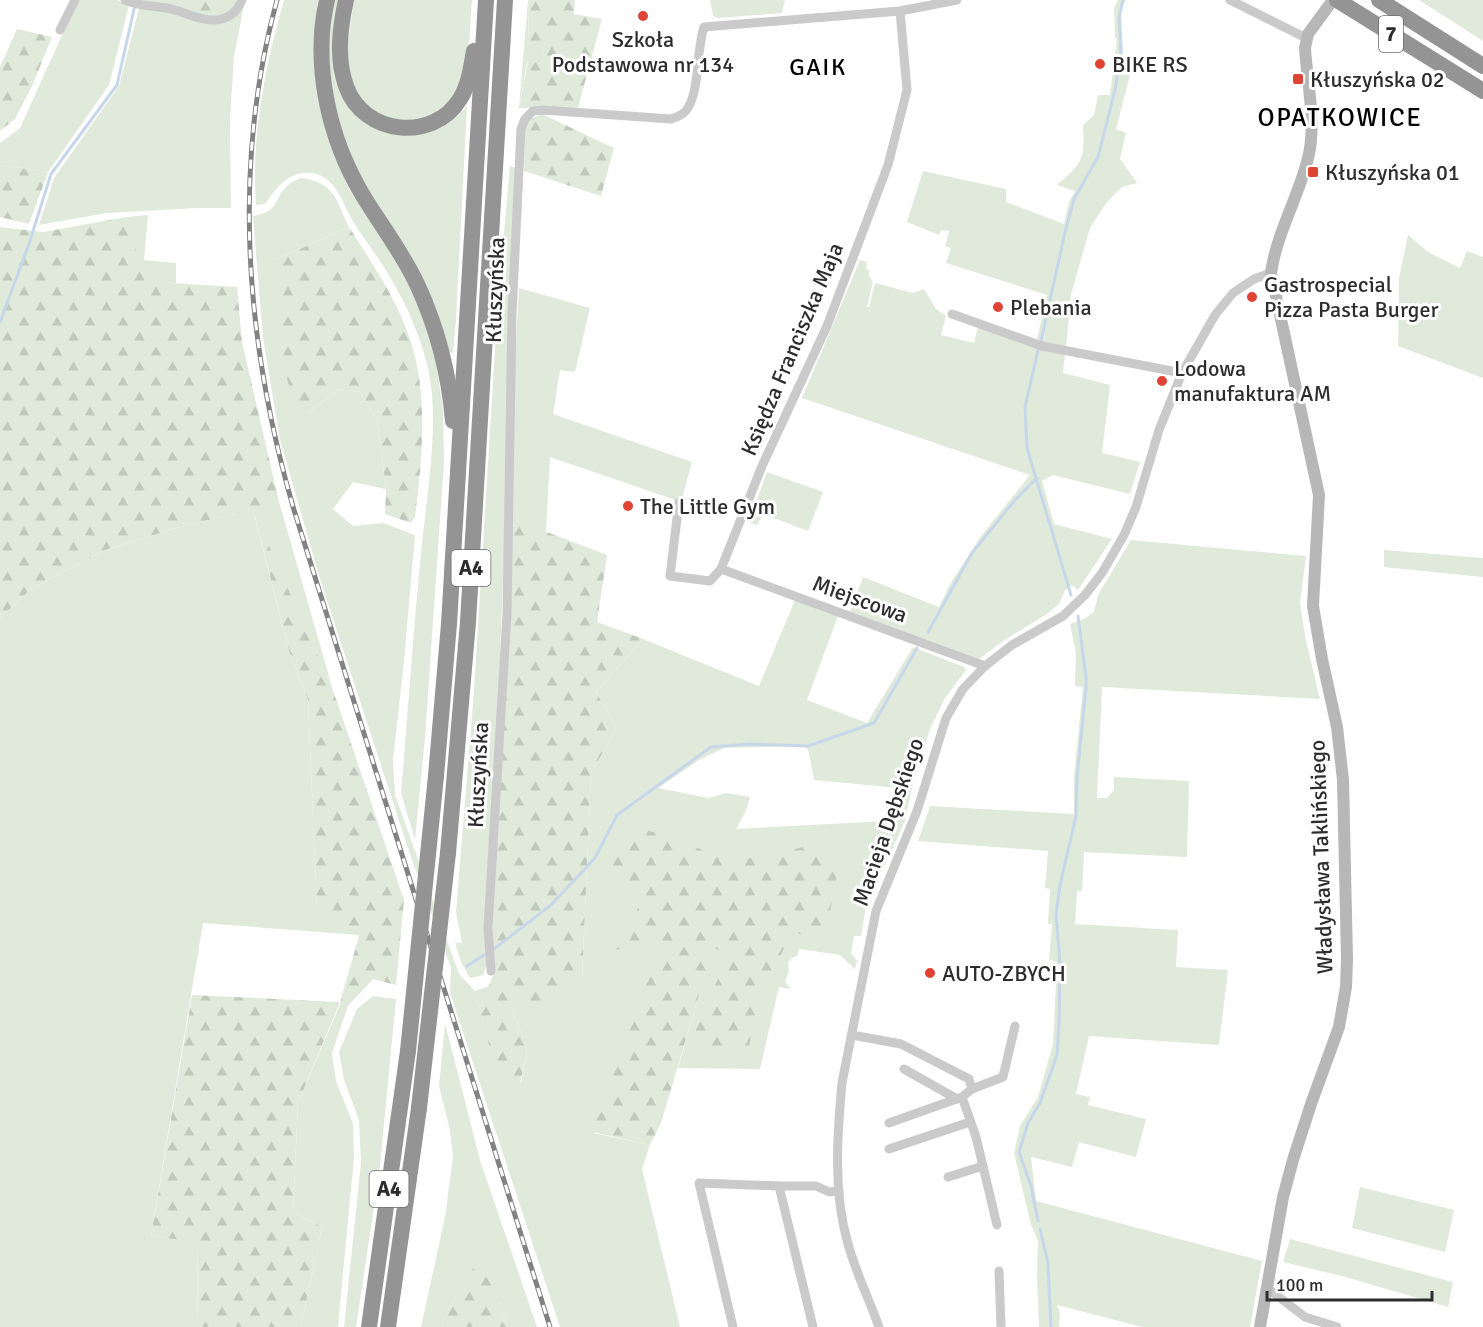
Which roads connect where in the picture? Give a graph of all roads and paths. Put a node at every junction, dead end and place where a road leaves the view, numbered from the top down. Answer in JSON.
{"nodes":[{"id":1,"x":75,"y":0,"type":"edge"},
{"id":2,"x":242,"y":0,"type":"edge"},
{"id":3,"x":327,"y":0,"type":"edge"},
{"id":4,"x":346,"y":0,"type":"edge"},
{"id":5,"x":485,"y":0,"type":"edge"},
{"id":6,"x":505,"y":0,"type":"edge"},
{"id":7,"x":957,"y":0,"type":"edge"},
{"id":8,"x":1230,"y":0,"type":"edge"},
{"id":9,"x":1333,"y":0,"type":"edge"},
{"id":10,"x":1337,"y":0,"type":"edge"},
{"id":11,"x":1379,"y":0,"type":"edge"},
{"id":12,"x":127,"y":1,"type":"edge"},
{"id":13,"x":900,"y":11,"type":"junction"},
{"id":14,"x":60,"y":30,"type":"dead end"},
{"id":15,"x":1306,"y":38,"type":"junction"},
{"id":16,"x":1483,"y":66,"type":"edge"},
{"id":17,"x":1483,"y":91,"type":"edge"},
{"id":18,"x":1271,"y":273,"type":"junction"},
{"id":19,"x":952,"y":314,"type":"dead end"},
{"id":20,"x":1182,"y":373,"type":"junction"},
{"id":21,"x":458,"y":472,"type":"junction"},
{"id":22,"x":679,"y":501,"type":"dead end"},
{"id":23,"x":721,"y":569,"type":"junction"},
{"id":24,"x":985,"y":666,"type":"junction"},
{"id":25,"x":492,"y":971,"type":"dead end"},
{"id":26,"x":1015,"y":1026,"type":"dead end"},
{"id":27,"x":852,"y":1035,"type":"junction"},
{"id":28,"x":904,"y":1069,"type":"dead end"},
{"id":29,"x":972,"y":1089,"type":"junction"},
{"id":30,"x":960,"y":1098,"type":"junction"},
{"id":31,"x":970,"y":1122,"type":"junction"},
{"id":32,"x":889,"y":1123,"type":"dead end"},
{"id":33,"x":889,"y":1149,"type":"dead end"},
{"id":34,"x":983,"y":1166,"type":"junction"},
{"id":35,"x":948,"y":1178,"type":"dead end"},
{"id":36,"x":779,"y":1186,"type":"junction"},
{"id":37,"x":839,"y":1191,"type":"junction"},
{"id":38,"x":997,"y":1226,"type":"dead end"},
{"id":39,"x":999,"y":1270,"type":"dead end"},
{"id":40,"x":1266,"y":1287,"type":"junction"},
{"id":41,"x":369,"y":1327,"type":"edge"},
{"id":42,"x":388,"y":1327,"type":"edge"},
{"id":43,"x":733,"y":1327,"type":"edge"},
{"id":44,"x":813,"y":1327,"type":"edge"},
{"id":45,"x":879,"y":1327,"type":"edge"},
{"id":46,"x":1001,"y":1327,"type":"edge"},
{"id":47,"x":1260,"y":1327,"type":"edge"},
{"id":48,"x":1336,"y":1327,"type":"edge"}],
"edges":[{"from":1,"to":14,"type":"street"},
{"from":2,"to":12,"type":"street"},
{"from":3,"to":21,"type":"highway"},
{"from":4,"to":5,"type":"highway"},
{"from":5,"to":21,"type":"highway","number":"A4"},
{"from":6,"to":42,"type":"highway","number":"A4","bridge":true},
{"from":7,"to":13,"type":"street","name":"Kłuszyńska"},
{"from":8,"to":15,"type":"street"},
{"from":9,"to":15,"type":"street"},
{"from":10,"to":17,"type":"highway","number":"7"},
{"from":11,"to":16,"type":"highway","number":"7"},
{"from":13,"to":23,"type":"street","name":"Księdza Franciszka Maja"},
{"from":13,"to":25,"type":"street","name":"Kłuszyńska"},
{"from":15,"to":18,"type":"street","name":"Władysława Taklińskiego"},
{"from":18,"to":20,"type":"street","name":"Macieja Dębskiego"},
{"from":18,"to":40,"type":"street","name":"Władysława Taklińskiego"},
{"from":19,"to":20,"type":"street"},
{"from":20,"to":24,"type":"street","name":"Macieja Dębskiego"},
{"from":21,"to":41,"type":"highway","number":"A4","bridge":true},
{"from":22,"to":23,"type":"street"},
{"from":23,"to":24,"type":"street","name":"Miejscowa"},
{"from":24,"to":27,"type":"street","name":"Macieja Dębskiego"},
{"from":26,"to":29,"type":"street"},
{"from":27,"to":29,"type":"street"},
{"from":27,"to":37,"type":"street","name":"Macieja Dębskiego"},
{"from":28,"to":30,"type":"street"},
{"from":29,"to":30,"type":"street"},
{"from":30,"to":31,"type":"street"},
{"from":30,"to":32,"type":"street"},
{"from":31,"to":33,"type":"street"},
{"from":31,"to":34,"type":"street"},
{"from":34,"to":35,"type":"street"},
{"from":34,"to":38,"type":"street"},
{"from":36,"to":37,"type":"street"},
{"from":36,"to":43,"type":"street"},
{"from":36,"to":44,"type":"street"},
{"from":37,"to":45,"type":"street","name":"Macieja Dębskiego"},
{"from":39,"to":46,"type":"street"},
{"from":40,"to":47,"type":"street","name":"Władysława Taklińskiego"},
{"from":40,"to":48,"type":"street"}]}
